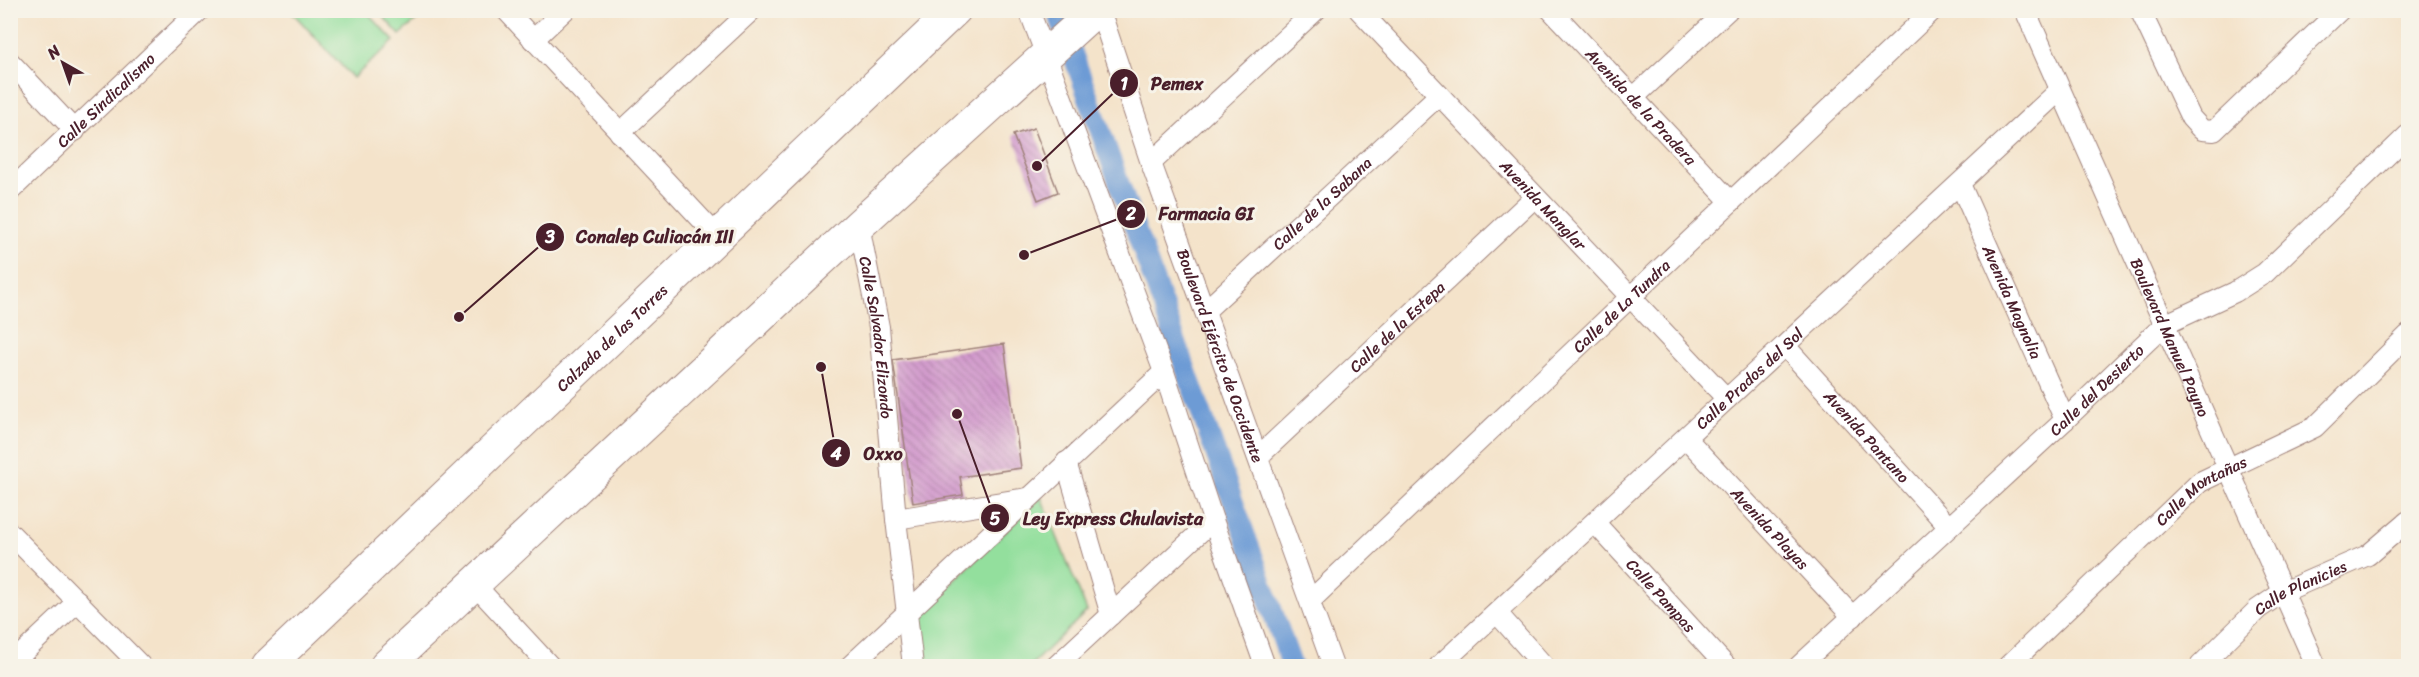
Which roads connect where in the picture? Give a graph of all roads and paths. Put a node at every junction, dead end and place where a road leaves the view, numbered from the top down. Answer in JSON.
{"nodes":[{"id":1,"x":200,"y":10,"type":"edge"},
{"id":2,"x":506,"y":10,"type":"edge"},
{"id":3,"x":565,"y":10,"type":"edge"},
{"id":4,"x":752,"y":10,"type":"edge"},
{"id":5,"x":955,"y":10,"type":"edge"},
{"id":6,"x":1029,"y":10,"type":"edge"},
{"id":7,"x":1316,"y":10,"type":"edge"},
{"id":8,"x":1359,"y":10,"type":"edge"},
{"id":9,"x":1551,"y":10,"type":"edge"},
{"id":10,"x":1728,"y":10,"type":"edge"},
{"id":11,"x":1933,"y":10,"type":"edge"},
{"id":12,"x":2025,"y":10,"type":"edge"},
{"id":13,"x":2140,"y":10,"type":"edge"},
{"id":14,"x":2340,"y":10,"type":"edge"},
{"id":15,"x":1094,"y":13,"type":"edge"},
{"id":16,"x":533,"y":40,"type":"junction"},
{"id":17,"x":1054,"y":49,"type":"junction"},
{"id":18,"x":10,"y":62,"type":"edge"},
{"id":19,"x":2060,"y":90,"type":"junction"},
{"id":20,"x":1439,"y":95,"type":"junction"},
{"id":21,"x":1633,"y":98,"type":"junction"},
{"id":22,"x":75,"y":131,"type":"junction"},
{"id":23,"x":620,"y":133,"type":"junction"},
{"id":24,"x":2409,"y":135,"type":"edge"},
{"id":25,"x":1151,"y":163,"type":"junction"},
{"id":26,"x":1960,"y":184,"type":"junction"},
{"id":27,"x":10,"y":190,"type":"edge"},
{"id":28,"x":1535,"y":197,"type":"junction"},
{"id":29,"x":1731,"y":202,"type":"junction"},
{"id":30,"x":860,"y":225,"type":"junction"},
{"id":31,"x":717,"y":236,"type":"junction"},
{"id":32,"x":1631,"y":297,"type":"junction"},
{"id":33,"x":1205,"y":311,"type":"junction"},
{"id":34,"x":2164,"y":325,"type":"junction"},
{"id":35,"x":2409,"y":335,"type":"edge"},
{"id":36,"x":1785,"y":345,"type":"junction"},
{"id":37,"x":1164,"y":372,"type":"junction"},
{"id":38,"x":1727,"y":399,"type":"junction"},
{"id":39,"x":2065,"y":420,"type":"junction"},
{"id":40,"x":1686,"y":438,"type":"junction"},
{"id":41,"x":1259,"y":456,"type":"junction"},
{"id":42,"x":1066,"y":462,"type":"junction"},
{"id":43,"x":2228,"y":467,"type":"junction"},
{"id":44,"x":1028,"y":498,"type":"junction"},
{"id":45,"x":896,"y":519,"type":"junction"},
{"id":46,"x":1213,"y":520,"type":"junction"},
{"id":47,"x":2409,"y":521,"type":"edge"},
{"id":48,"x":1595,"y":523,"type":"junction"},
{"id":49,"x":1949,"y":527,"type":"junction"},
{"id":50,"x":10,"y":533,"type":"edge"},
{"id":51,"x":474,"y":584,"type":"junction"},
{"id":52,"x":2283,"y":592,"type":"junction"},
{"id":53,"x":78,"y":601,"type":"junction"},
{"id":54,"x":1310,"y":601,"type":"junction"},
{"id":55,"x":907,"y":612,"type":"junction"},
{"id":56,"x":1497,"y":613,"type":"junction"},
{"id":57,"x":1111,"y":615,"type":"junction"},
{"id":58,"x":1853,"y":617,"type":"junction"},
{"id":59,"x":1259,"y":663,"type":"edge"},
{"id":60,"x":10,"y":665,"type":"edge"},
{"id":61,"x":141,"y":666,"type":"edge"},
{"id":62,"x":267,"y":666,"type":"edge"},
{"id":63,"x":386,"y":666,"type":"edge"},
{"id":64,"x":550,"y":666,"type":"edge"},
{"id":65,"x":850,"y":666,"type":"edge"},
{"id":66,"x":913,"y":666,"type":"edge"},
{"id":67,"x":1056,"y":666,"type":"edge"},
{"id":68,"x":1333,"y":666,"type":"edge"},
{"id":69,"x":1439,"y":666,"type":"edge"},
{"id":70,"x":1544,"y":666,"type":"edge"},
{"id":71,"x":1726,"y":666,"type":"edge"},
{"id":72,"x":1799,"y":666,"type":"edge"},
{"id":73,"x":2008,"y":666,"type":"edge"},
{"id":74,"x":2200,"y":666,"type":"edge"},
{"id":75,"x":2316,"y":666,"type":"edge"}],
"edges":[{"from":1,"to":22,"type":"street","name":"Calle Sindicalismo"},
{"from":2,"to":16,"type":"street"},
{"from":3,"to":16,"type":"street"},
{"from":4,"to":23,"type":"street"},
{"from":5,"to":31,"type":"main road","name":"Calzada de las Torres"},
{"from":6,"to":17,"type":"street"},
{"from":7,"to":25,"type":"street"},
{"from":8,"to":20,"type":"street","name":"Avenida Manglar"},
{"from":9,"to":21,"type":"street","name":"Avenida de la Pradera"},
{"from":10,"to":21,"type":"street"},
{"from":11,"to":29,"type":"street","name":"Calle de La Tundra"},
{"from":12,"to":19,"type":"street","name":"Boulevard Manuel Payno"},
{"from":13,"to":14,"type":"street"},
{"from":15,"to":17,"type":"main road"},
{"from":15,"to":25,"type":"street","name":"Boulevard Ejército de Occidente"},
{"from":16,"to":23,"type":"street"},
{"from":17,"to":30,"type":"main road"},
{"from":17,"to":37,"type":"street"},
{"from":18,"to":22,"type":"street"},
{"from":19,"to":26,"type":"street","name":"Calle Prados del Sol"},
{"from":19,"to":34,"type":"street","name":"Boulevard Manuel Payno"},
{"from":20,"to":28,"type":"street","name":"Avenida Manglar"},
{"from":20,"to":33,"type":"street","name":"Calle de la Sabana"},
{"from":21,"to":29,"type":"street","name":"Avenida de la Pradera"},
{"from":22,"to":27,"type":"street","name":"Calle Sindicalismo"},
{"from":23,"to":31,"type":"street"},
{"from":24,"to":34,"type":"street","name":"Calle del Desierto"},
{"from":25,"to":33,"type":"street","name":"Boulevard Ejército de Occidente"},
{"from":26,"to":36,"type":"street","name":"Calle Prados del Sol"},
{"from":26,"to":39,"type":"street","name":"Avenida Magnolia"},
{"from":28,"to":32,"type":"street","name":"Avenida Manglar"},
{"from":28,"to":41,"type":"street","name":"Calle de la Estepa"},
{"from":29,"to":32,"type":"street","name":"Calle de La Tundra"},
{"from":30,"to":45,"type":"street","name":"Calle Salvador Elizondo"},
{"from":30,"to":51,"type":"main road"},
{"from":31,"to":62,"type":"main road","name":"Calzada de las Torres"},
{"from":32,"to":38,"type":"street","name":"Avenida Manglar"},
{"from":32,"to":54,"type":"street","name":"Calle de La Tundra"},
{"from":33,"to":41,"type":"street","name":"Boulevard Ejército de Occidente"},
{"from":34,"to":39,"type":"street","name":"Calle del Desierto"},
{"from":34,"to":43,"type":"street","name":"Boulevard Manuel Payno"},
{"from":35,"to":43,"type":"street","name":"Calle Montañas"},
{"from":36,"to":38,"type":"street","name":"Calle Prados del Sol"},
{"from":36,"to":49,"type":"street","name":"Avenida Pantano"},
{"from":37,"to":42,"type":"street"},
{"from":37,"to":46,"type":"street"},
{"from":38,"to":40,"type":"street","name":"Calle Prados del Sol"},
{"from":39,"to":49,"type":"street","name":"Calle del Desierto"},
{"from":40,"to":48,"type":"street","name":"Calle Prados del Sol"},
{"from":40,"to":58,"type":"street","name":"Avenida Playas"},
{"from":41,"to":54,"type":"street","name":"Boulevard Ejército de Occidente"},
{"from":42,"to":44,"type":"street"},
{"from":42,"to":57,"type":"street"},
{"from":43,"to":52,"type":"street","name":"Boulevard Manuel Payno"},
{"from":43,"to":73,"type":"street","name":"Calle Montañas"},
{"from":44,"to":45,"type":"street"},
{"from":44,"to":55,"type":"street"},
{"from":45,"to":55,"type":"street","name":"Calle Salvador Elizondo"},
{"from":46,"to":57,"type":"street"},
{"from":46,"to":59,"type":"street"},
{"from":47,"to":52,"type":"street","name":"Calle Planicies"},
{"from":48,"to":56,"type":"street","name":"Calle Prados del Sol"},
{"from":48,"to":71,"type":"street","name":"Calle Pampas"},
{"from":49,"to":58,"type":"street","name":"Calle del Desierto"},
{"from":50,"to":53,"type":"street"},
{"from":51,"to":63,"type":"main road"},
{"from":51,"to":64,"type":"street"},
{"from":52,"to":74,"type":"street","name":"Calle Planicies"},
{"from":52,"to":75,"type":"street","name":"Boulevard Manuel Payno"},
{"from":53,"to":60,"type":"street"},
{"from":53,"to":61,"type":"street"},
{"from":54,"to":68,"type":"street","name":"Boulevard Ejército de Occidente"},
{"from":55,"to":65,"type":"street"},
{"from":55,"to":66,"type":"street","name":"Calle Salvador Elizondo"},
{"from":56,"to":69,"type":"street","name":"Calle Prados del Sol"},
{"from":56,"to":70,"type":"street"},
{"from":57,"to":67,"type":"street"},
{"from":58,"to":72,"type":"street","name":"Calle del Desierto"}]}
